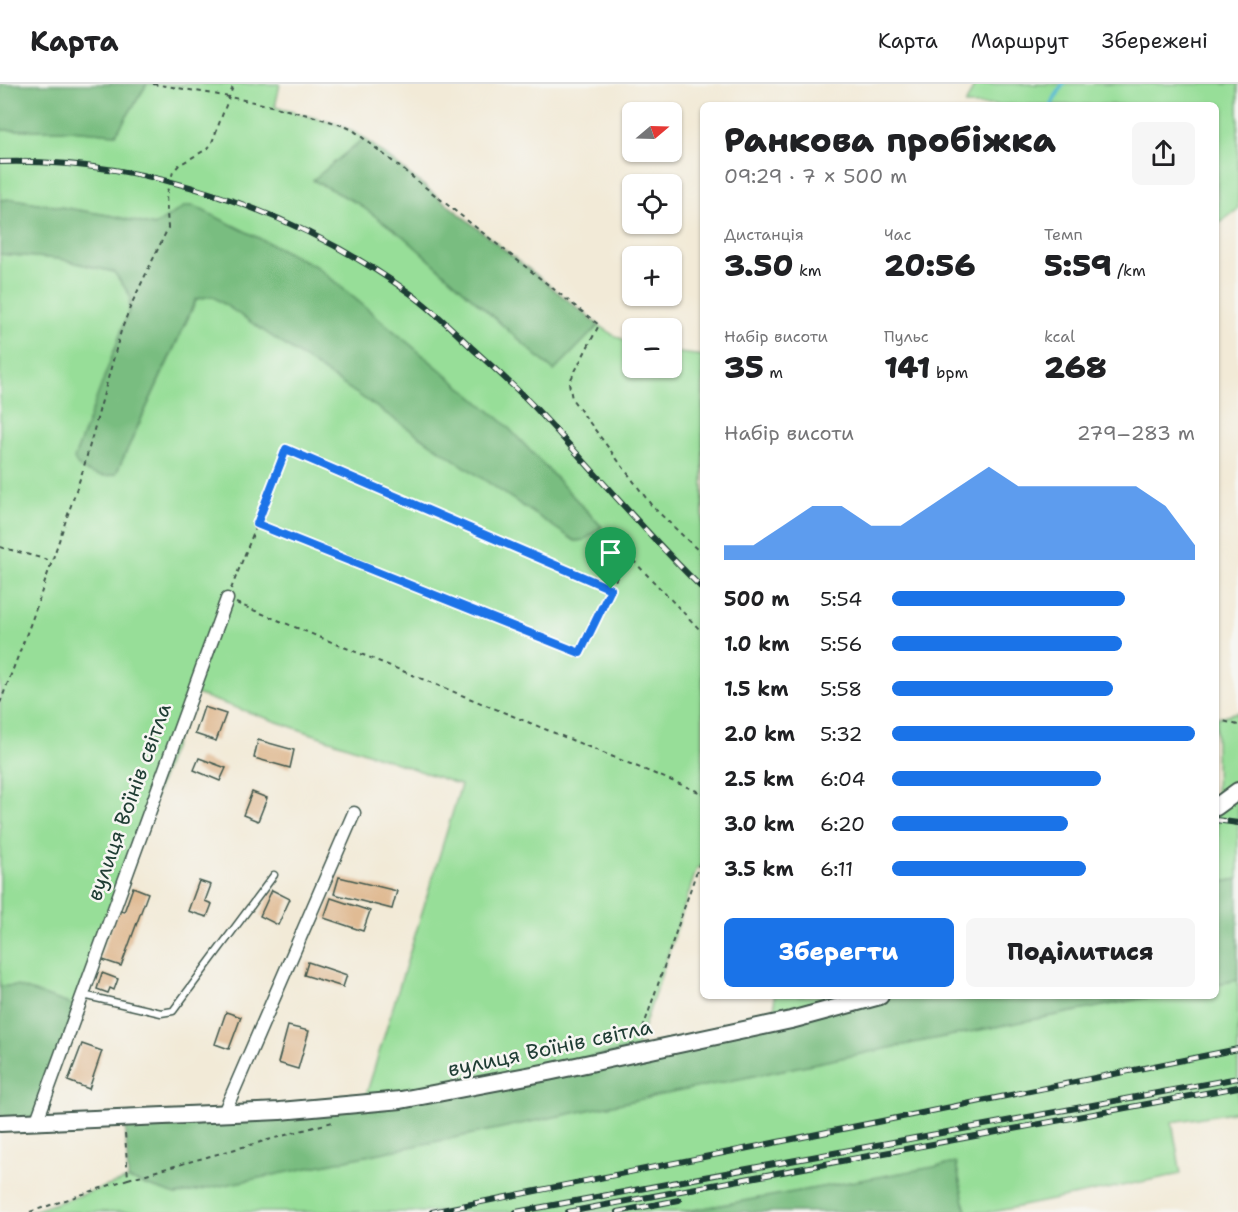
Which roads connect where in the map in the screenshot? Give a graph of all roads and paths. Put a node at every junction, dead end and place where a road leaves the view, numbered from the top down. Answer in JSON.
{"nodes":[{"id":1,"x":153,"y":84,"type":"edge"},
{"id":2,"x":234,"y":84,"type":"edge"},
{"id":3,"x":230,"y":96,"type":"junction"},
{"id":4,"x":257,"y":524,"type":"junction"},
{"id":5,"x":0,"y":547,"type":"edge"},
{"id":6,"x":700,"y":552,"type":"edge"},
{"id":7,"x":52,"y":561,"type":"junction"},
{"id":8,"x":611,"y":589,"type":"junction"},
{"id":9,"x":227,"y":599,"type":"junction"},
{"id":10,"x":700,"y":630,"type":"edge"},
{"id":11,"x":0,"y":703,"type":"edge"},
{"id":12,"x":1219,"y":720,"type":"edge"},
{"id":13,"x":1238,"y":725,"type":"edge"},
{"id":14,"x":1238,"y":791,"type":"edge"},
{"id":15,"x":700,"y":792,"type":"edge"},
{"id":16,"x":1219,"y":805,"type":"edge"},
{"id":17,"x":354,"y":813,"type":"dead end"},
{"id":18,"x":700,"y":862,"type":"edge"},
{"id":19,"x":274,"y":875,"type":"dead end"},
{"id":20,"x":82,"y":994,"type":"junction"},
{"id":21,"x":869,"y":999,"type":"edge"},
{"id":22,"x":635,"y":1053,"type":"junction"},
{"id":23,"x":224,"y":1113,"type":"junction"},
{"id":24,"x":125,"y":1118,"type":"junction"},
{"id":25,"x":337,"y":1121,"type":"dead end"},
{"id":26,"x":36,"y":1122,"type":"junction"},
{"id":27,"x":0,"y":1123,"type":"edge"},
{"id":28,"x":128,"y":1179,"type":"junction"},
{"id":29,"x":30,"y":1212,"type":"edge"}],
"edges":[{"from":1,"to":3,"type":"path"},
{"from":2,"to":3,"type":"path"},
{"from":3,"to":6,"type":"path"},
{"from":3,"to":7,"type":"path"},
{"from":4,"to":8,"type":"path"},
{"from":4,"to":8,"type":"path"},
{"from":4,"to":9,"type":"path"},
{"from":5,"to":7,"type":"path"},
{"from":7,"to":11,"type":"path"},
{"from":8,"to":10,"type":"path"},
{"from":9,"to":15,"type":"path"},
{"from":9,"to":20,"type":"street","name":"вулиця Воїнів світла"},
{"from":12,"to":13,"type":"path"},
{"from":14,"to":16,"type":"street"},
{"from":17,"to":23,"type":"street"},
{"from":18,"to":22,"type":"path"},
{"from":19,"to":20,"type":"lane"},
{"from":20,"to":26,"type":"street","name":"вулиця Воїнів світла"},
{"from":21,"to":22,"type":"street","name":"вулиця Воїнів світла"},
{"from":22,"to":23,"type":"street","name":"вулиця Воїнів світла"},
{"from":23,"to":24,"type":"street","name":"вулиця Воїнів світла"},
{"from":24,"to":26,"type":"street","name":"вулиця Воїнів світла"},
{"from":24,"to":28,"type":"path"},
{"from":25,"to":28,"type":"path"},
{"from":26,"to":27,"type":"street","name":"вулиця Воїнів світла"},
{"from":28,"to":29,"type":"path"}]}
